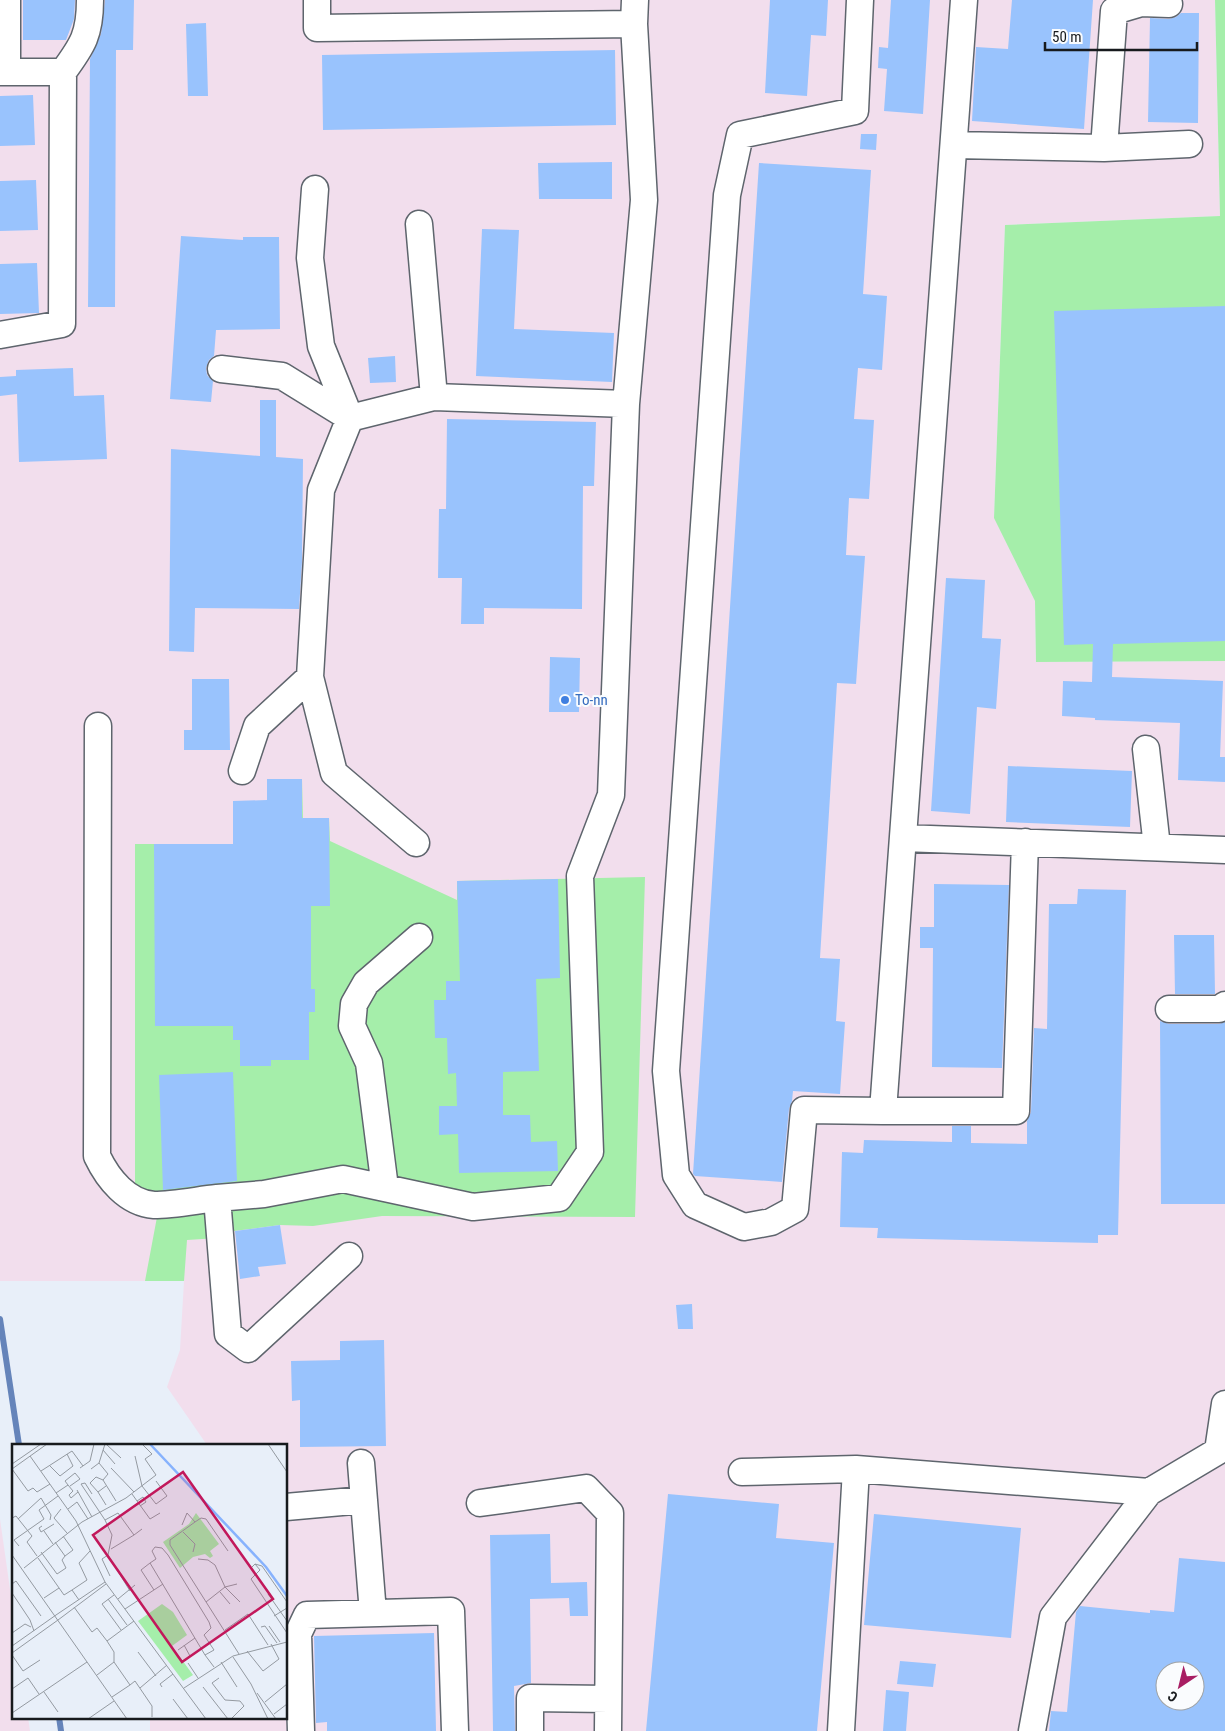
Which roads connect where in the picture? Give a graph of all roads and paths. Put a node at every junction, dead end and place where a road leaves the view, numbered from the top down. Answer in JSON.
{"nodes":[{"id":1,"x":7,"y":0,"type":"edge"},
{"id":2,"x":90,"y":0,"type":"edge"},
{"id":3,"x":317,"y":0,"type":"edge"},
{"id":4,"x":860,"y":0,"type":"edge"},
{"id":5,"x":964,"y":0,"type":"edge"},
{"id":6,"x":1169,"y":4,"type":"dead end"},
{"id":7,"x":635,"y":12,"type":"edge"},
{"id":8,"x":4,"y":72,"type":"edge"},
{"id":9,"x":63,"y":72,"type":"junction"},
{"id":10,"x":1189,"y":144,"type":"dead end"},
{"id":11,"x":954,"y":145,"type":"junction"},
{"id":12,"x":1104,"y":148,"type":"junction"},
{"id":13,"x":315,"y":189,"type":"dead end"},
{"id":14,"x":418,"y":224,"type":"dead end"},
{"id":15,"x":0,"y":335,"type":"edge"},
{"id":16,"x":221,"y":369,"type":"dead end"},
{"id":17,"x":434,"y":397,"type":"junction"},
{"id":18,"x":626,"y":404,"type":"junction"},
{"id":19,"x":350,"y":418,"type":"junction"},
{"id":20,"x":310,"y":677,"type":"junction"},
{"id":21,"x":98,"y":726,"type":"dead end"},
{"id":22,"x":1146,"y":749,"type":"dead end"},
{"id":23,"x":242,"y":772,"type":"dead end"},
{"id":24,"x":903,"y":838,"type":"junction"},
{"id":25,"x":1025,"y":842,"type":"junction"},
{"id":26,"x":416,"y":843,"type":"dead end"},
{"id":27,"x":1157,"y":847,"type":"junction"},
{"id":28,"x":1225,"y":850,"type":"edge"},
{"id":29,"x":419,"y":937,"type":"dead end"},
{"id":30,"x":1225,"y":1005,"type":"edge"},
{"id":31,"x":1169,"y":1009,"type":"dead end"},
{"id":32,"x":883,"y":1111,"type":"junction"},
{"id":33,"x":385,"y":1188,"type":"junction"},
{"id":34,"x":217,"y":1198,"type":"junction"},
{"id":35,"x":348,"y":1256,"type":"dead end"},
{"id":36,"x":1225,"y":1404,"type":"edge"},
{"id":37,"x":1222,"y":1452,"type":"edge"},
{"id":38,"x":361,"y":1463,"type":"dead end"},
{"id":39,"x":856,"y":1469,"type":"junction"},
{"id":40,"x":742,"y":1472,"type":"dead end"},
{"id":41,"x":1149,"y":1492,"type":"junction"},
{"id":42,"x":364,"y":1500,"type":"junction"},
{"id":43,"x":480,"y":1502,"type":"dead end"},
{"id":44,"x":288,"y":1507,"type":"edge"},
{"id":45,"x":374,"y":1613,"type":"junction"},
{"id":46,"x":608,"y":1699,"type":"junction"},
{"id":47,"x":302,"y":1731,"type":"edge"},
{"id":48,"x":455,"y":1731,"type":"edge"},
{"id":49,"x":530,"y":1731,"type":"edge"},
{"id":50,"x":608,"y":1731,"type":"edge"},
{"id":51,"x":841,"y":1731,"type":"edge"},
{"id":52,"x":1032,"y":1731,"type":"edge"}],
"edges":[{"from":1,"to":8,"type":"lane"},
{"from":2,"to":9,"type":"lane"},
{"from":3,"to":7,"type":"lane"},
{"from":4,"to":32,"type":"lane"},
{"from":5,"to":11,"type":"lane"},
{"from":6,"to":12,"type":"lane"},
{"from":7,"to":18,"type":"lane"},
{"from":8,"to":9,"type":"lane"},
{"from":9,"to":15,"type":"lane"},
{"from":10,"to":12,"type":"lane"},
{"from":11,"to":12,"type":"lane"},
{"from":11,"to":24,"type":"lane"},
{"from":13,"to":19,"type":"lane"},
{"from":14,"to":17,"type":"lane"},
{"from":16,"to":19,"type":"lane"},
{"from":17,"to":18,"type":"lane"},
{"from":17,"to":19,"type":"lane"},
{"from":18,"to":33,"type":"lane"},
{"from":19,"to":20,"type":"lane"},
{"from":20,"to":23,"type":"lane"},
{"from":20,"to":26,"type":"lane"},
{"from":21,"to":34,"type":"lane"},
{"from":22,"to":27,"type":"lane"},
{"from":24,"to":25,"type":"lane"},
{"from":24,"to":32,"type":"lane"},
{"from":25,"to":27,"type":"lane"},
{"from":25,"to":32,"type":"lane"},
{"from":27,"to":28,"type":"lane"},
{"from":29,"to":33,"type":"lane"},
{"from":30,"to":31,"type":"lane"},
{"from":33,"to":34,"type":"lane"},
{"from":34,"to":35,"type":"lane"},
{"from":36,"to":37,"type":"lane"},
{"from":37,"to":41,"type":"lane"},
{"from":38,"to":42,"type":"lane"},
{"from":39,"to":40,"type":"lane"},
{"from":39,"to":41,"type":"lane"},
{"from":39,"to":51,"type":"lane"},
{"from":41,"to":52,"type":"lane"},
{"from":42,"to":44,"type":"lane"},
{"from":42,"to":45,"type":"lane"},
{"from":43,"to":46,"type":"lane"},
{"from":45,"to":47,"type":"lane"},
{"from":45,"to":48,"type":"lane"},
{"from":46,"to":49,"type":"lane"},
{"from":46,"to":50,"type":"lane"}]}
